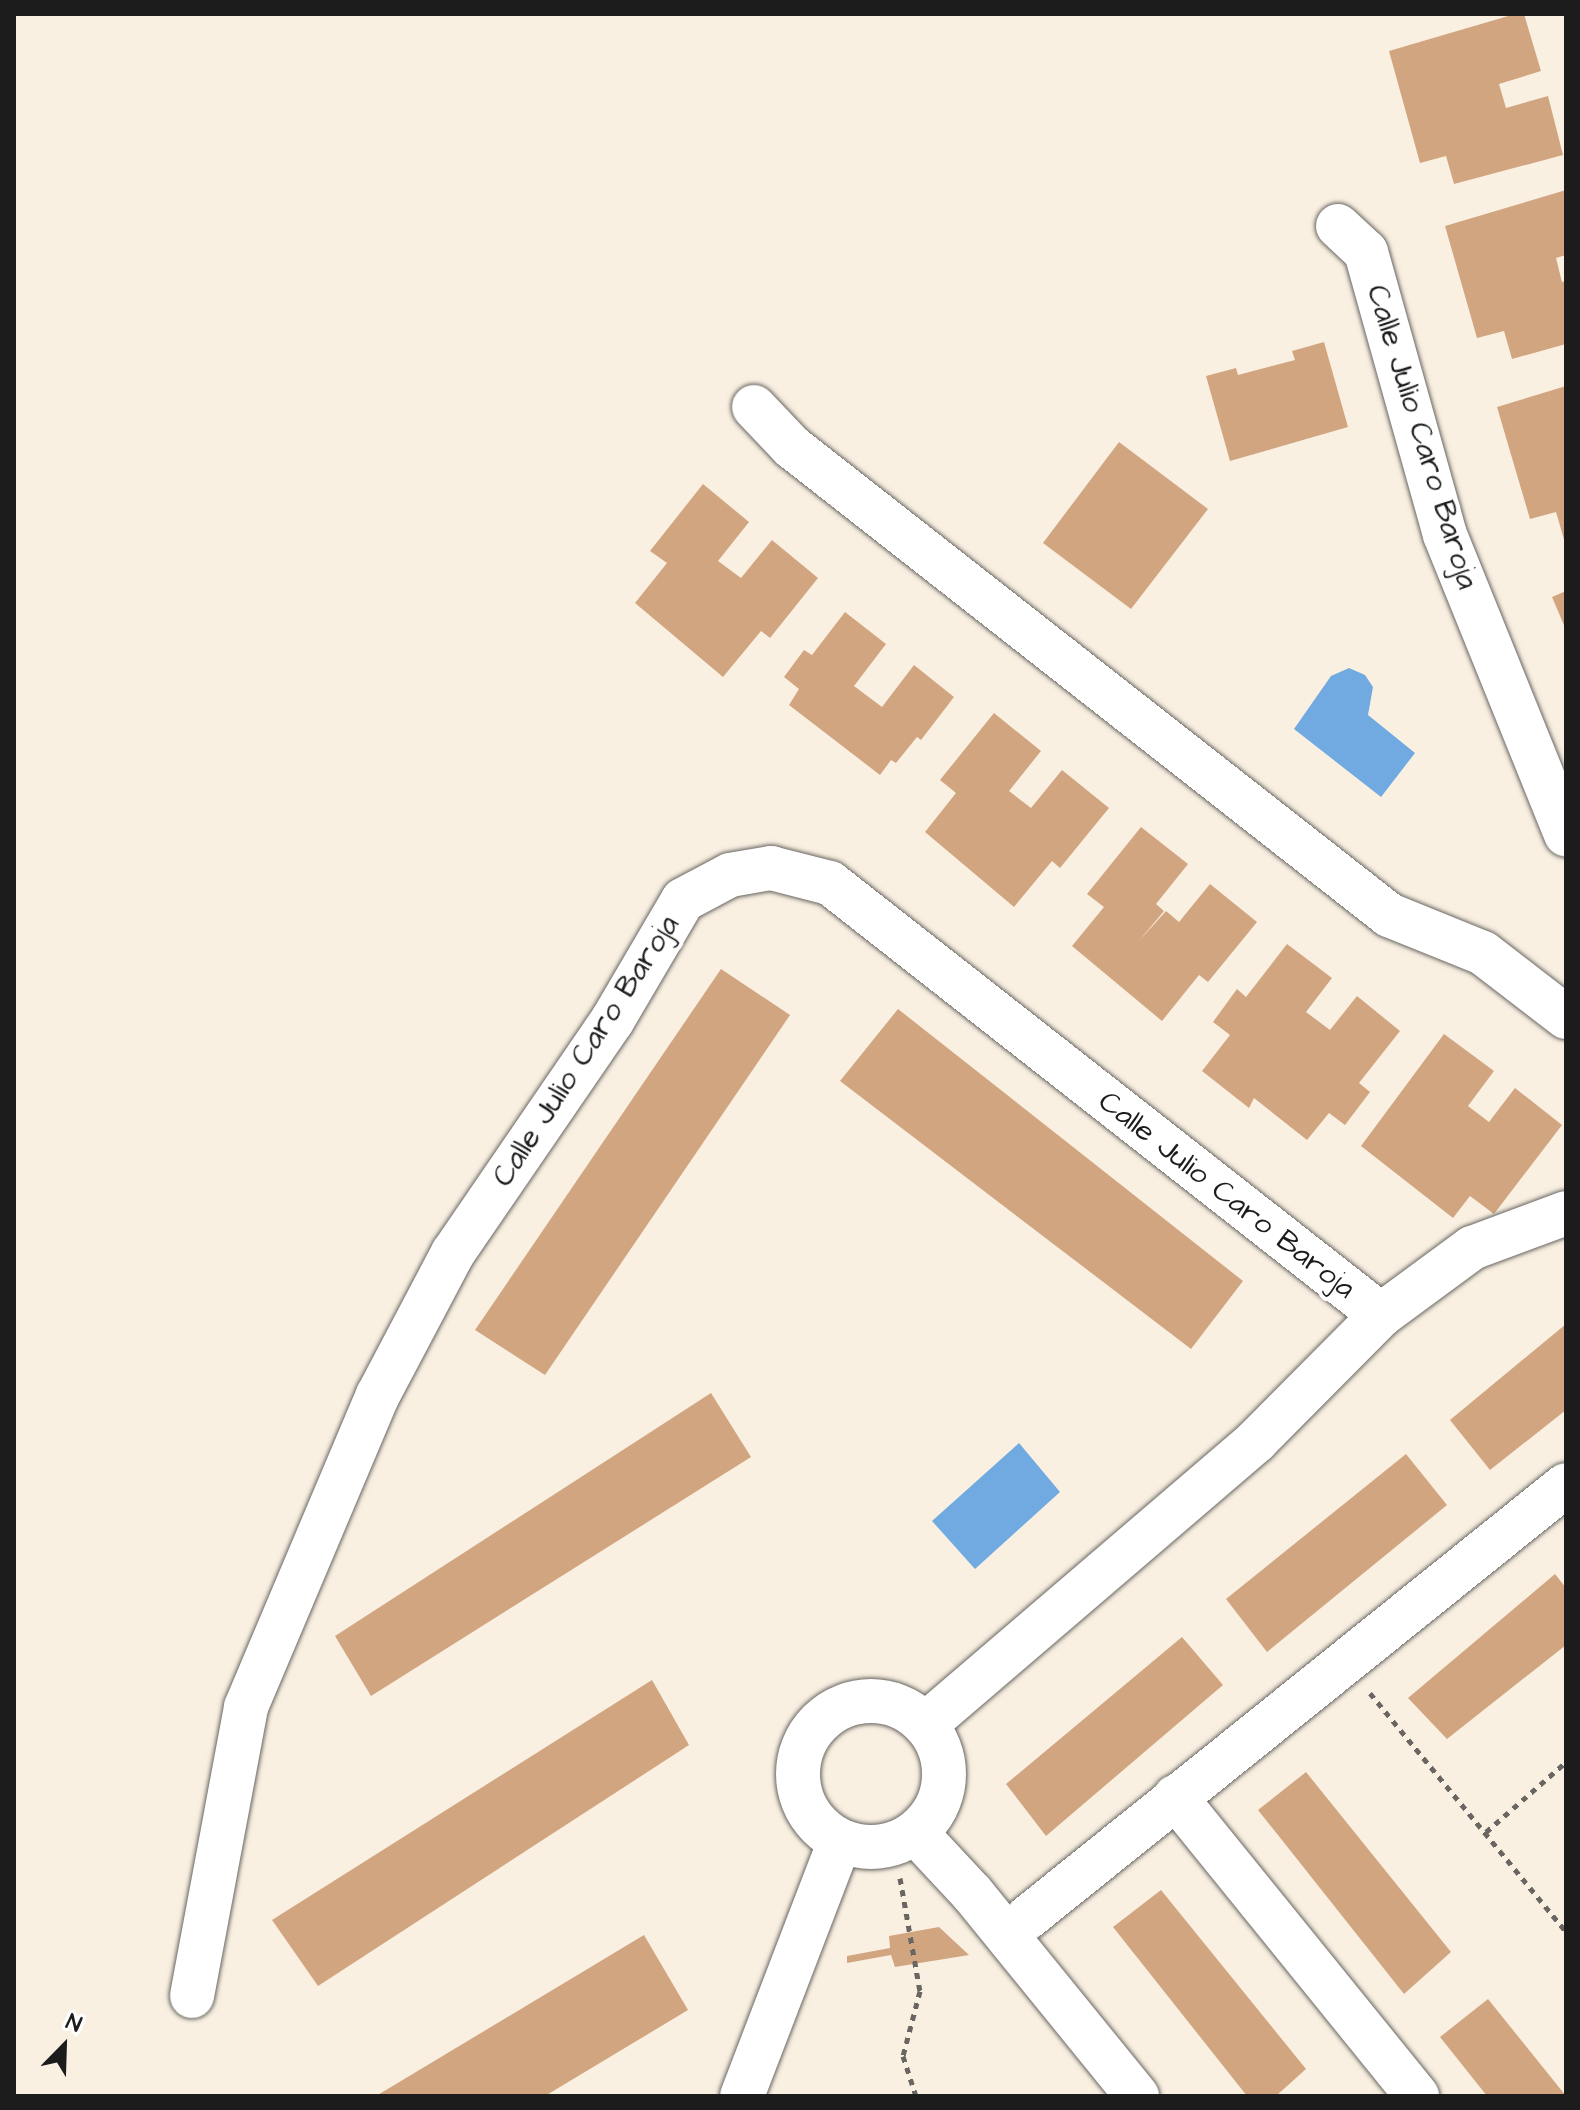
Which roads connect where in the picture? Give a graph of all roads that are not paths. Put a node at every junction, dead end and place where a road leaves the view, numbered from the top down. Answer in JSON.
{"nodes":[{"id":1,"x":1338,"y":226,"type":"dead end"},
{"id":2,"x":754,"y":407,"type":"dead end"},
{"id":3,"x":1566,"y":834,"type":"edge"},
{"id":4,"x":1566,"y":1017,"type":"edge"},
{"id":5,"x":1566,"y":1213,"type":"edge"},
{"id":6,"x":1381,"y":1315,"type":"junction"},
{"id":7,"x":1566,"y":1485,"type":"edge"},
{"id":8,"x":926,"y":1724,"type":"junction"},
{"id":9,"x":1175,"y":1797,"type":"junction"},
{"id":10,"x":905,"y":1838,"type":"junction"},
{"id":11,"x":840,"y":1841,"type":"junction"},
{"id":12,"x":1027,"y":1918,"type":"dead end"},
{"id":13,"x":192,"y":1996,"type":"dead end"},
{"id":14,"x":742,"y":2096,"type":"edge"},
{"id":15,"x":1137,"y":2096,"type":"edge"},
{"id":16,"x":1417,"y":2096,"type":"edge"}],
"edges":[{"from":1,"to":3,"type":"street","name":"Calle Julio Caro Baroja"},
{"from":2,"to":4,"type":"street"},
{"from":5,"to":6,"type":"street","name":"Calle Julio Caro Baroja"},
{"from":6,"to":8,"type":"street","name":"Calle Julio Caro Baroja"},
{"from":6,"to":13,"type":"street","name":"Calle Julio Caro Baroja"},
{"from":7,"to":9,"type":"street"},
{"from":8,"to":10,"type":"street"},
{"from":8,"to":11,"type":"street"},
{"from":9,"to":12,"type":"street"},
{"from":9,"to":16,"type":"street"},
{"from":10,"to":11,"type":"street"},
{"from":10,"to":15,"type":"street"},
{"from":11,"to":14,"type":"street"}]}
